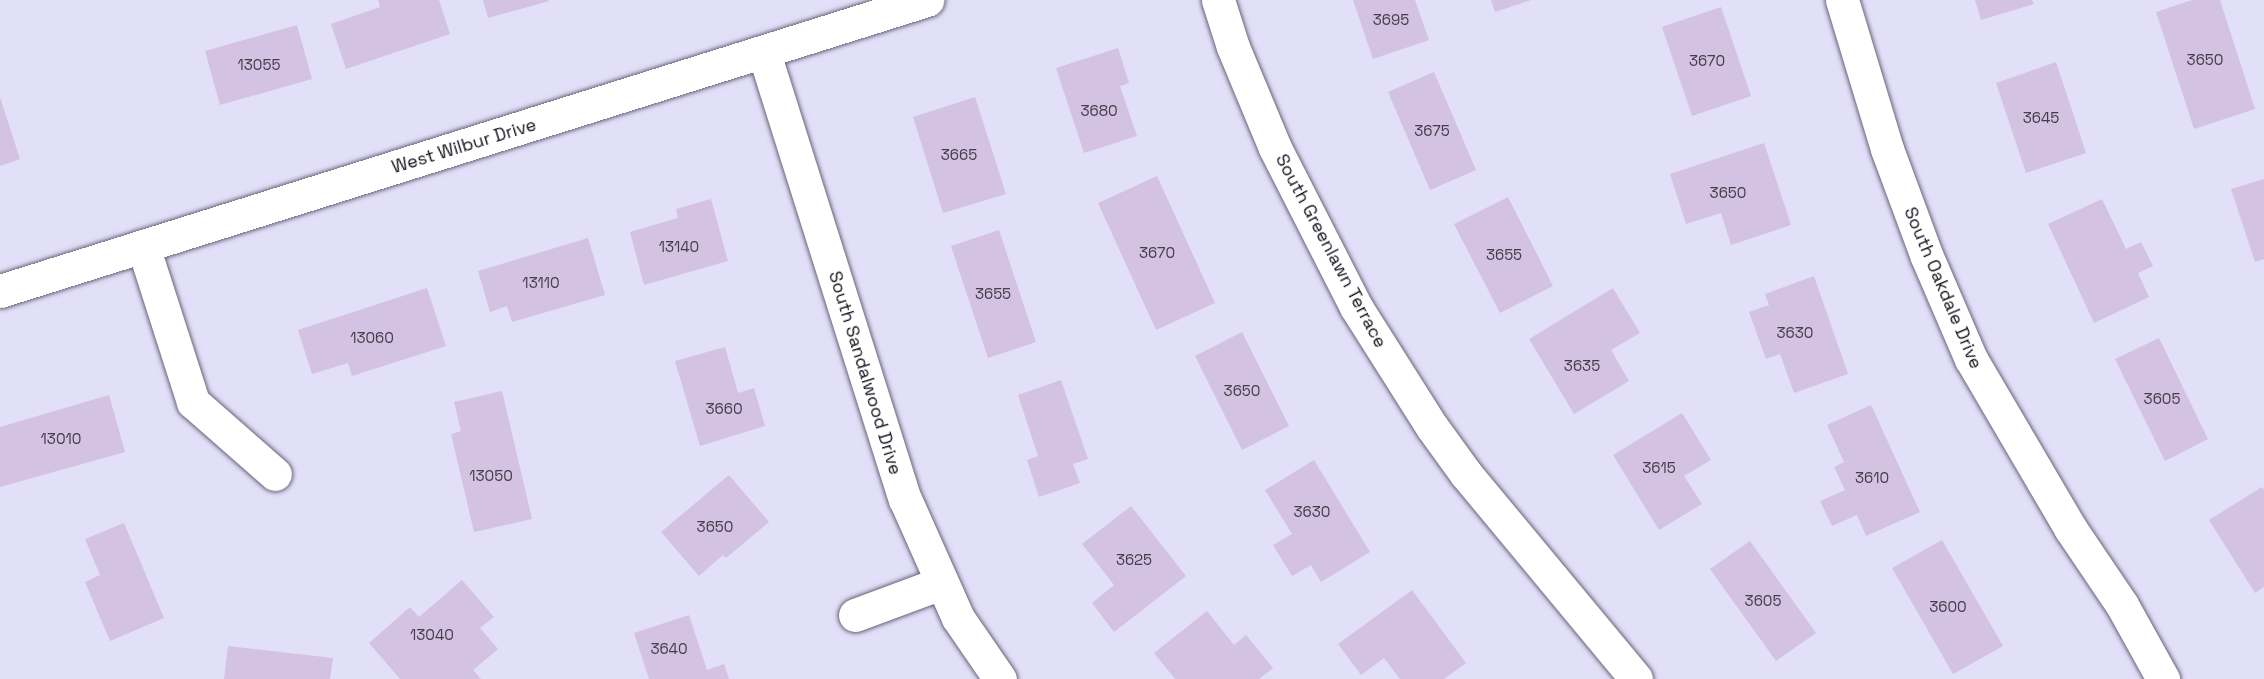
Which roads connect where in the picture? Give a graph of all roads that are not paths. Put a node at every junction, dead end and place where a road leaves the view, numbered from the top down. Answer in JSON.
{"nodes":[{"id":1,"x":927,"y":0,"type":"edge"},
{"id":2,"x":1218,"y":0,"type":"edge"},
{"id":3,"x":1842,"y":0,"type":"edge"},
{"id":4,"x":764,"y":53,"type":"junction"},
{"id":5,"x":143,"y":246,"type":"junction"},
{"id":6,"x":0,"y":291,"type":"edge"},
{"id":7,"x":275,"y":474,"type":"dead end"},
{"id":8,"x":941,"y":583,"type":"junction"},
{"id":9,"x":855,"y":615,"type":"dead end"},
{"id":10,"x":1000,"y":679,"type":"edge"},
{"id":11,"x":1636,"y":679,"type":"edge"},
{"id":12,"x":2163,"y":679,"type":"edge"}],
"edges":[{"from":1,"to":4,"type":"street","name":"West Wilbur Drive"},
{"from":2,"to":11,"type":"street","name":"South Greenlawn Terrace"},
{"from":3,"to":12,"type":"street","name":"South Oakdale Drive"},
{"from":4,"to":5,"type":"street","name":"West Wilbur Drive"},
{"from":4,"to":8,"type":"street","name":"South Sandalwood Drive"},
{"from":5,"to":6,"type":"street","name":"West Wilbur Drive"},
{"from":5,"to":7,"type":"street"},
{"from":8,"to":9,"type":"street"},
{"from":8,"to":10,"type":"street","name":"South Sandalwood Drive"}]}
